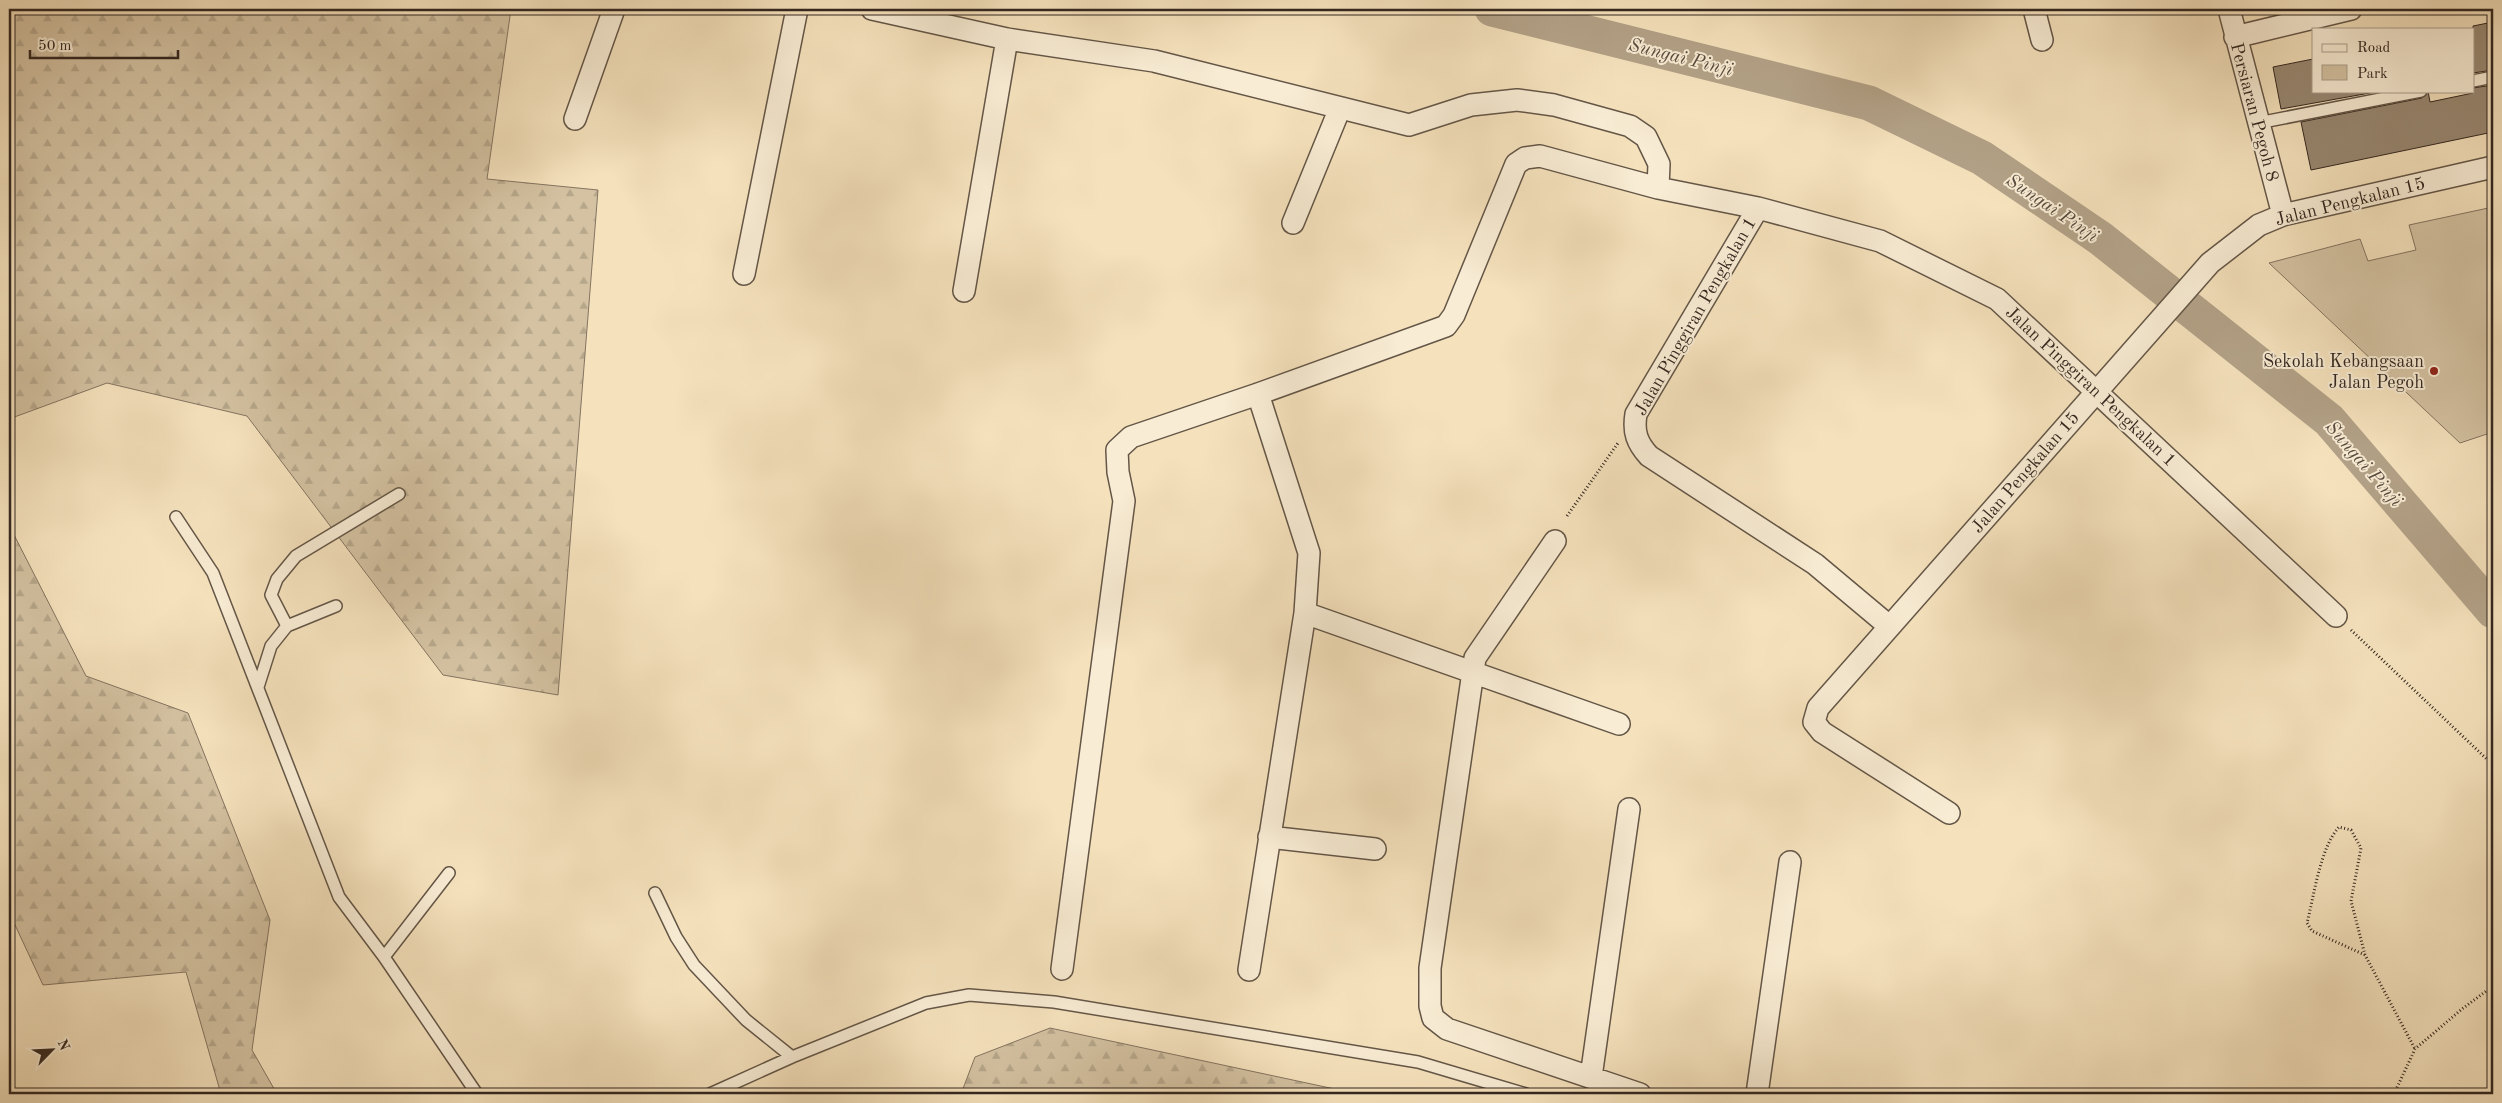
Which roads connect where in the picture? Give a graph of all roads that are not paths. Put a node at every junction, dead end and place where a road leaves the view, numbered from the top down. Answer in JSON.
{"nodes":[{"id":1,"x":614,"y":9,"type":"edge"},
{"id":2,"x":797,"y":9,"type":"edge"},
{"id":3,"x":872,"y":9,"type":"edge"},
{"id":4,"x":2034,"y":9,"type":"edge"},
{"id":5,"x":2229,"y":9,"type":"edge"},
{"id":6,"x":2340,"y":10,"type":"edge"},
{"id":7,"x":2236,"y":37,"type":"junction"},
{"id":8,"x":1007,"y":39,"type":"junction"},
{"id":9,"x":2042,"y":40,"type":"dead end"},
{"id":10,"x":2493,"y":77,"type":"edge"},
{"id":11,"x":2474,"y":81,"type":"edge"},
{"id":12,"x":2415,"y":92,"type":"edge"},
{"id":13,"x":1340,"y":108,"type":"junction"},
{"id":14,"x":575,"y":119,"type":"dead end"},
{"id":15,"x":2258,"y":123,"type":"junction"},
{"id":16,"x":2493,"y":167,"type":"edge"},
{"id":17,"x":1658,"y":188,"type":"junction"},
{"id":18,"x":1758,"y":208,"type":"junction"},
{"id":19,"x":2283,"y":215,"type":"junction"},
{"id":20,"x":1293,"y":224,"type":"dead end"},
{"id":21,"x":744,"y":274,"type":"dead end"},
{"id":22,"x":964,"y":291,"type":"dead end"},
{"id":23,"x":2097,"y":391,"type":"junction"},
{"id":24,"x":1258,"y":394,"type":"junction"},
{"id":25,"x":398,"y":494,"type":"dead end"},
{"id":26,"x":176,"y":517,"type":"dead end"},
{"id":27,"x":1555,"y":541,"type":"dead end"},
{"id":28,"x":336,"y":606,"type":"dead end"},
{"id":29,"x":1305,"y":613,"type":"junction"},
{"id":30,"x":2336,"y":616,"type":"road end"},
{"id":31,"x":287,"y":626,"type":"junction"},
{"id":32,"x":1890,"y":626,"type":"junction"},
{"id":33,"x":1472,"y":673,"type":"junction"},
{"id":34,"x":258,"y":687,"type":"junction"},
{"id":35,"x":1619,"y":724,"type":"dead end"},
{"id":36,"x":1629,"y":809,"type":"dead end"},
{"id":37,"x":1949,"y":813,"type":"dead end"},
{"id":38,"x":1270,"y":836,"type":"junction"},
{"id":39,"x":1375,"y":850,"type":"dead end"},
{"id":40,"x":1790,"y":862,"type":"dead end"},
{"id":41,"x":449,"y":873,"type":"dead end"},
{"id":42,"x":654,"y":893,"type":"dead end"},
{"id":43,"x":384,"y":957,"type":"junction"},
{"id":44,"x":1062,"y":969,"type":"dead end"},
{"id":45,"x":1249,"y":970,"type":"dead end"},
{"id":46,"x":792,"y":1057,"type":"junction"},
{"id":47,"x":1591,"y":1077,"type":"junction"},
{"id":48,"x":477,"y":1094,"type":"edge"},
{"id":49,"x":710,"y":1094,"type":"edge"},
{"id":50,"x":1526,"y":1094,"type":"edge"},
{"id":51,"x":1640,"y":1094,"type":"edge"},
{"id":52,"x":1758,"y":1094,"type":"edge"}],
"edges":[{"from":1,"to":14,"type":"street"},
{"from":2,"to":21,"type":"street"},
{"from":3,"to":8,"type":"street"},
{"from":4,"to":9,"type":"street"},
{"from":5,"to":7,"type":"street","name":"Persiaran Pegoh 8"},
{"from":6,"to":7,"type":"street"},
{"from":7,"to":15,"type":"street","name":"Persiaran Pegoh 8"},
{"from":8,"to":13,"type":"street"},
{"from":8,"to":22,"type":"street"},
{"from":10,"to":11,"type":"lane"},
{"from":12,"to":15,"type":"lane"},
{"from":13,"to":17,"type":"street"},
{"from":13,"to":20,"type":"street"},
{"from":15,"to":19,"type":"street","name":"Persiaran Pegoh 8"},
{"from":16,"to":19,"type":"street","name":"Jalan Pengkalan 15"},
{"from":17,"to":18,"type":"street"},
{"from":17,"to":24,"type":"street"},
{"from":18,"to":23,"type":"street","name":"Jalan Pinggiran Pengkalan 1"},
{"from":18,"to":32,"type":"street","name":"Jalan Pinggiran Pengkalan 1"},
{"from":19,"to":23,"type":"street","name":"Jalan Pengkalan 15"},
{"from":23,"to":30,"type":"street","name":"Jalan Pinggiran Pengkalan 1"},
{"from":23,"to":32,"type":"street","name":"Jalan Pengkalan 15"},
{"from":24,"to":29,"type":"street"},
{"from":24,"to":44,"type":"street"},
{"from":25,"to":31,"type":"lane"},
{"from":26,"to":34,"type":"lane"},
{"from":27,"to":33,"type":"street"},
{"from":28,"to":31,"type":"lane"},
{"from":29,"to":33,"type":"street"},
{"from":29,"to":38,"type":"street"},
{"from":31,"to":34,"type":"lane"},
{"from":32,"to":37,"type":"street","name":"Jalan Pengkalan 15"},
{"from":33,"to":35,"type":"street"},
{"from":33,"to":47,"type":"street"},
{"from":34,"to":43,"type":"lane"},
{"from":36,"to":47,"type":"street"},
{"from":38,"to":39,"type":"street"},
{"from":38,"to":45,"type":"street"},
{"from":40,"to":52,"type":"street"},
{"from":41,"to":43,"type":"lane"},
{"from":42,"to":46,"type":"lane"},
{"from":43,"to":48,"type":"lane"},
{"from":46,"to":49,"type":"lane"},
{"from":46,"to":50,"type":"lane"},
{"from":47,"to":51,"type":"street"}]}
